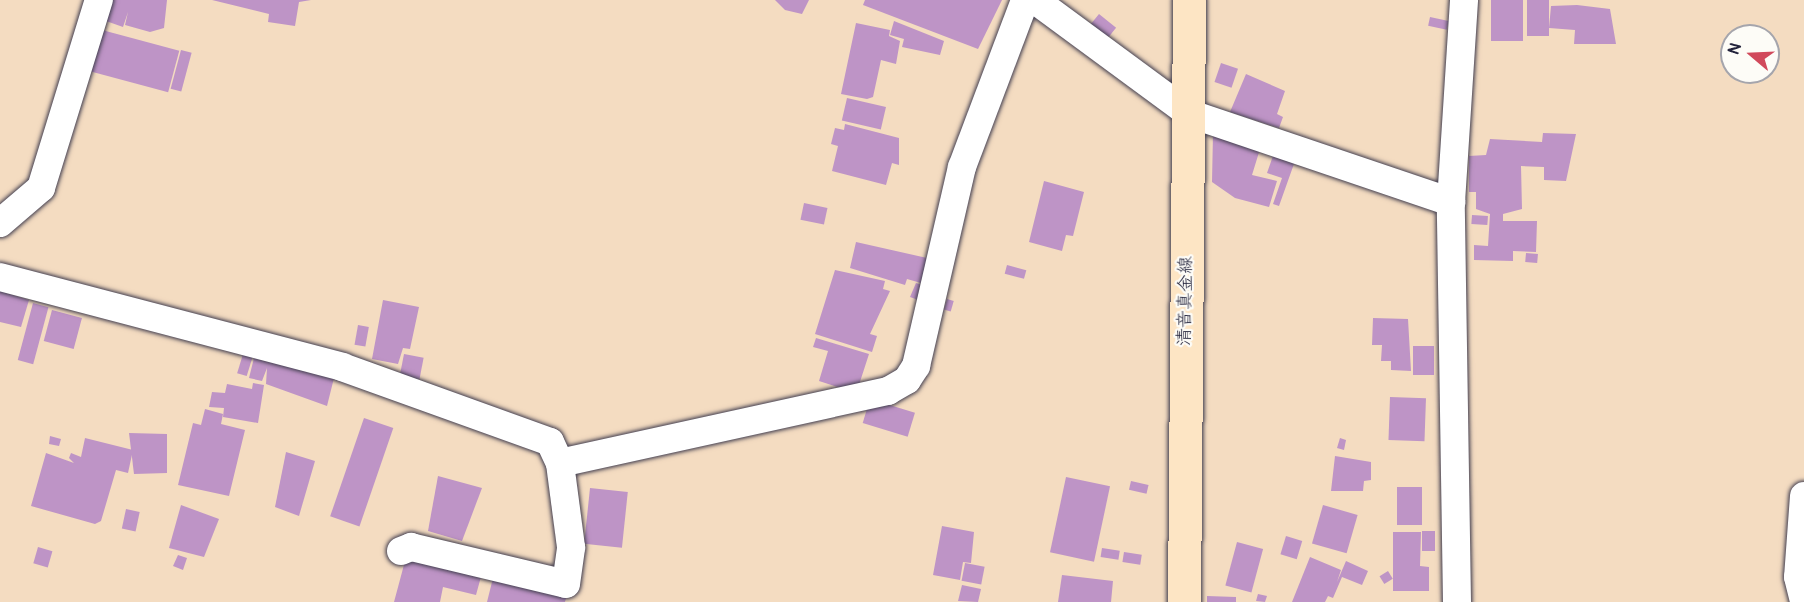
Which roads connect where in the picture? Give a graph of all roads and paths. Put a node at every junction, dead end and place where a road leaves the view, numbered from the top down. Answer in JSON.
{"nodes":[{"id":1,"x":99,"y":0,"type":"edge"},
{"id":2,"x":1025,"y":0,"type":"edge"},
{"id":3,"x":1035,"y":0,"type":"edge"},
{"id":4,"x":1189,"y":0,"type":"edge"},
{"id":5,"x":1464,"y":0,"type":"edge"},
{"id":6,"x":1188,"y":113,"type":"junction"},
{"id":7,"x":1451,"y":202,"type":"junction"},
{"id":8,"x":0,"y":223,"type":"edge"},
{"id":9,"x":0,"y":277,"type":"edge"},
{"id":10,"x":560,"y":463,"type":"junction"},
{"id":11,"x":1804,"y":496,"type":"edge"},
{"id":12,"x":401,"y":551,"type":"dead end"},
{"id":13,"x":1804,"y":601,"type":"edge"},
{"id":14,"x":1184,"y":602,"type":"edge"},
{"id":15,"x":1457,"y":602,"type":"edge"}],
"edges":[{"from":1,"to":8,"type":"street"},
{"from":2,"to":10,"type":"street"},
{"from":3,"to":6,"type":"street"},
{"from":4,"to":6,"type":"main road","name":"清音真金線"},
{"from":5,"to":7,"type":"street"},
{"from":6,"to":7,"type":"street"},
{"from":6,"to":14,"type":"main road","name":"清音真金線"},
{"from":7,"to":15,"type":"street"},
{"from":9,"to":10,"type":"street"},
{"from":10,"to":12,"type":"street"},
{"from":11,"to":13,"type":"street"}]}
